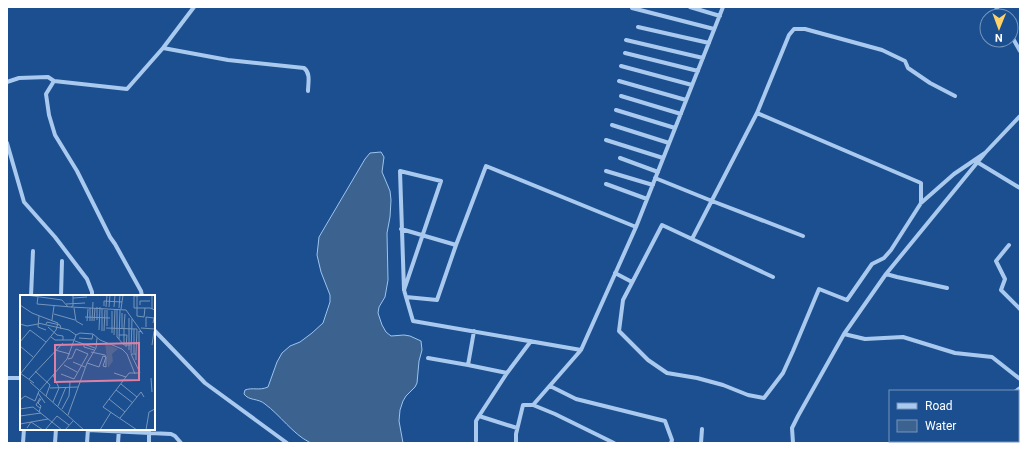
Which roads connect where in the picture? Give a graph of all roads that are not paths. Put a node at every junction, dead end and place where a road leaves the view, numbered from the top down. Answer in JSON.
{"nodes":[{"id":1,"x":194,"y":7,"type":"edge"},
{"id":2,"x":690,"y":7,"type":"edge"},
{"id":3,"x":723,"y":7,"type":"edge"},
{"id":4,"x":632,"y":8,"type":"edge"},
{"id":5,"x":720,"y":16,"type":"junction"},
{"id":6,"x":638,"y":27,"type":"dead end"},
{"id":7,"x":714,"y":29,"type":"junction"},
{"id":8,"x":626,"y":40,"type":"dead end"},
{"id":9,"x":709,"y":43,"type":"junction"},
{"id":10,"x":163,"y":48,"type":"junction"},
{"id":11,"x":625,"y":53,"type":"dead end"},
{"id":12,"x":703,"y":58,"type":"junction"},
{"id":13,"x":621,"y":66,"type":"dead end"},
{"id":14,"x":698,"y":71,"type":"junction"},
{"id":15,"x":54,"y":81,"type":"junction"},
{"id":16,"x":619,"y":81,"type":"dead end"},
{"id":17,"x":7,"y":82,"type":"edge"},
{"id":18,"x":692,"y":86,"type":"junction"},
{"id":19,"x":308,"y":91,"type":"dead end"},
{"id":20,"x":621,"y":96,"type":"dead end"},
{"id":21,"x":955,"y":96,"type":"dead end"},
{"id":22,"x":686,"y":100,"type":"junction"},
{"id":23,"x":616,"y":110,"type":"dead end"},
{"id":24,"x":757,"y":112,"type":"junction"},
{"id":25,"x":681,"y":114,"type":"junction"},
{"id":26,"x":1020,"y":116,"type":"edge"},
{"id":27,"x":612,"y":125,"type":"dead end"},
{"id":28,"x":675,"y":128,"type":"junction"},
{"id":29,"x":606,"y":140,"type":"dead end"},
{"id":30,"x":7,"y":143,"type":"edge"},
{"id":31,"x":669,"y":143,"type":"junction"},
{"id":32,"x":985,"y":153,"type":"junction"},
{"id":33,"x":620,"y":158,"type":"dead end"},
{"id":34,"x":663,"y":158,"type":"junction"},
{"id":35,"x":977,"y":162,"type":"junction"},
{"id":36,"x":606,"y":171,"type":"dead end"},
{"id":37,"x":658,"y":172,"type":"junction"},
{"id":38,"x":655,"y":178,"type":"junction"},
{"id":39,"x":606,"y":184,"type":"dead end"},
{"id":40,"x":653,"y":185,"type":"junction"},
{"id":41,"x":1020,"y":188,"type":"edge"},
{"id":42,"x":647,"y":199,"type":"junction"},
{"id":43,"x":712,"y":201,"type":"junction"},
{"id":44,"x":921,"y":203,"type":"junction"},
{"id":45,"x":636,"y":227,"type":"junction"},
{"id":46,"x":401,"y":229,"type":"junction"},
{"id":47,"x":422,"y":235,"type":"junction"},
{"id":48,"x":803,"y":236,"type":"dead end"},
{"id":49,"x":692,"y":239,"type":"junction"},
{"id":50,"x":456,"y":245,"type":"junction"},
{"id":51,"x":1009,"y":245,"type":"dead end"},
{"id":52,"x":33,"y":251,"type":"dead end"},
{"id":53,"x":62,"y":261,"type":"dead end"},
{"id":54,"x":615,"y":273,"type":"junction"},
{"id":55,"x":886,"y":274,"type":"junction"},
{"id":56,"x":774,"y":277,"type":"dead end"},
{"id":57,"x":632,"y":282,"type":"junction"},
{"id":58,"x":947,"y":288,"type":"dead end"},
{"id":59,"x":404,"y":290,"type":"junction"},
{"id":60,"x":31,"y":295,"type":"edge"},
{"id":61,"x":61,"y":295,"type":"edge"},
{"id":62,"x":92,"y":295,"type":"edge"},
{"id":63,"x":142,"y":295,"type":"edge"},
{"id":64,"x":406,"y":297,"type":"junction"},
{"id":65,"x":1020,"y":309,"type":"edge"},
{"id":66,"x":155,"y":331,"type":"edge"},
{"id":67,"x":474,"y":331,"type":"junction"},
{"id":68,"x":844,"y":334,"type":"junction"},
{"id":69,"x":531,"y":341,"type":"junction"},
{"id":70,"x":581,"y":350,"type":"junction"},
{"id":71,"x":428,"y":358,"type":"dead end"},
{"id":72,"x":468,"y":365,"type":"junction"},
{"id":73,"x":507,"y":373,"type":"junction"},
{"id":74,"x":7,"y":378,"type":"edge"},
{"id":75,"x":20,"y":378,"type":"edge"},
{"id":76,"x":1020,"y":379,"type":"edge"},
{"id":77,"x":550,"y":386,"type":"junction"},
{"id":78,"x":533,"y":405,"type":"junction"},
{"id":79,"x":479,"y":416,"type":"junction"},
{"id":80,"x":517,"y":428,"type":"junction"},
{"id":81,"x":702,"y":429,"type":"dead end"},
{"id":82,"x":24,"y":430,"type":"edge"},
{"id":83,"x":56,"y":430,"type":"edge"},
{"id":84,"x":88,"y":430,"type":"edge"},
{"id":85,"x":119,"y":430,"type":"edge"},
{"id":86,"x":149,"y":431,"type":"edge"},
{"id":87,"x":476,"y":441,"type":"dead end"},
{"id":88,"x":23,"y":443,"type":"edge"},
{"id":89,"x":55,"y":443,"type":"edge"},
{"id":90,"x":87,"y":443,"type":"edge"},
{"id":91,"x":118,"y":443,"type":"edge"},
{"id":92,"x":149,"y":443,"type":"edge"},
{"id":93,"x":180,"y":443,"type":"edge"},
{"id":94,"x":287,"y":443,"type":"edge"},
{"id":95,"x":516,"y":443,"type":"edge"},
{"id":96,"x":614,"y":443,"type":"edge"},
{"id":97,"x":671,"y":443,"type":"edge"},
{"id":98,"x":701,"y":443,"type":"edge"},
{"id":99,"x":793,"y":443,"type":"edge"}],
"edges":[{"from":1,"to":10,"type":"street"},
{"from":2,"to":5,"type":"street"},
{"from":3,"to":5,"type":"street"},
{"from":4,"to":7,"type":"street"},
{"from":5,"to":7,"type":"street"},
{"from":6,"to":9,"type":"street"},
{"from":7,"to":9,"type":"street"},
{"from":8,"to":12,"type":"street"},
{"from":9,"to":12,"type":"street"},
{"from":10,"to":15,"type":"street"},
{"from":10,"to":19,"type":"street"},
{"from":11,"to":14,"type":"street"},
{"from":12,"to":14,"type":"street"},
{"from":13,"to":18,"type":"street"},
{"from":14,"to":18,"type":"street"},
{"from":15,"to":17,"type":"street"},
{"from":15,"to":63,"type":"street"},
{"from":16,"to":22,"type":"street"},
{"from":18,"to":22,"type":"street"},
{"from":20,"to":25,"type":"street"},
{"from":21,"to":24,"type":"street"},
{"from":22,"to":25,"type":"street"},
{"from":23,"to":28,"type":"street"},
{"from":24,"to":43,"type":"street"},
{"from":24,"to":44,"type":"street"},
{"from":25,"to":28,"type":"street"},
{"from":26,"to":32,"type":"street"},
{"from":27,"to":31,"type":"street"},
{"from":28,"to":31,"type":"street"},
{"from":29,"to":34,"type":"street"},
{"from":30,"to":62,"type":"street"},
{"from":31,"to":34,"type":"street"},
{"from":32,"to":35,"type":"street"},
{"from":32,"to":44,"type":"street"},
{"from":33,"to":37,"type":"street"},
{"from":34,"to":37,"type":"street"},
{"from":35,"to":41,"type":"street"},
{"from":35,"to":55,"type":"street"},
{"from":36,"to":40,"type":"street"},
{"from":37,"to":38,"type":"street"},
{"from":38,"to":40,"type":"street"},
{"from":38,"to":43,"type":"street"},
{"from":39,"to":42,"type":"street"},
{"from":40,"to":42,"type":"street"},
{"from":42,"to":45,"type":"street"},
{"from":43,"to":48,"type":"street"},
{"from":43,"to":49,"type":"street"},
{"from":44,"to":57,"type":"street"},
{"from":45,"to":50,"type":"street"},
{"from":45,"to":54,"type":"street"},
{"from":46,"to":47,"type":"street"},
{"from":46,"to":47,"type":"street"},
{"from":46,"to":59,"type":"street"},
{"from":47,"to":50,"type":"street"},
{"from":47,"to":59,"type":"street"},
{"from":49,"to":56,"type":"street"},
{"from":49,"to":57,"type":"street"},
{"from":50,"to":64,"type":"street"},
{"from":51,"to":65,"type":"street"},
{"from":52,"to":60,"type":"street"},
{"from":53,"to":61,"type":"street"},
{"from":54,"to":57,"type":"street"},
{"from":54,"to":70,"type":"street"},
{"from":55,"to":58,"type":"street"},
{"from":55,"to":68,"type":"street"},
{"from":59,"to":64,"type":"street"},
{"from":64,"to":67,"type":"street"},
{"from":66,"to":94,"type":"street"},
{"from":67,"to":69,"type":"street"},
{"from":67,"to":72,"type":"street"},
{"from":68,"to":76,"type":"street"},
{"from":68,"to":99,"type":"street"},
{"from":69,"to":70,"type":"street"},
{"from":69,"to":73,"type":"street"},
{"from":70,"to":77,"type":"street"},
{"from":71,"to":72,"type":"street"},
{"from":72,"to":73,"type":"street"},
{"from":73,"to":79,"type":"street"},
{"from":74,"to":75,"type":"street"},
{"from":77,"to":78,"type":"street"},
{"from":77,"to":97,"type":"street"},
{"from":78,"to":80,"type":"street"},
{"from":78,"to":96,"type":"street"},
{"from":79,"to":80,"type":"street"},
{"from":79,"to":87,"type":"street"},
{"from":80,"to":95,"type":"street"},
{"from":81,"to":98,"type":"street"},
{"from":82,"to":88,"type":"street"},
{"from":83,"to":89,"type":"street"},
{"from":84,"to":90,"type":"street"},
{"from":85,"to":86,"type":"street"},
{"from":85,"to":91,"type":"street"},
{"from":86,"to":92,"type":"street"},
{"from":86,"to":93,"type":"street"}]}
